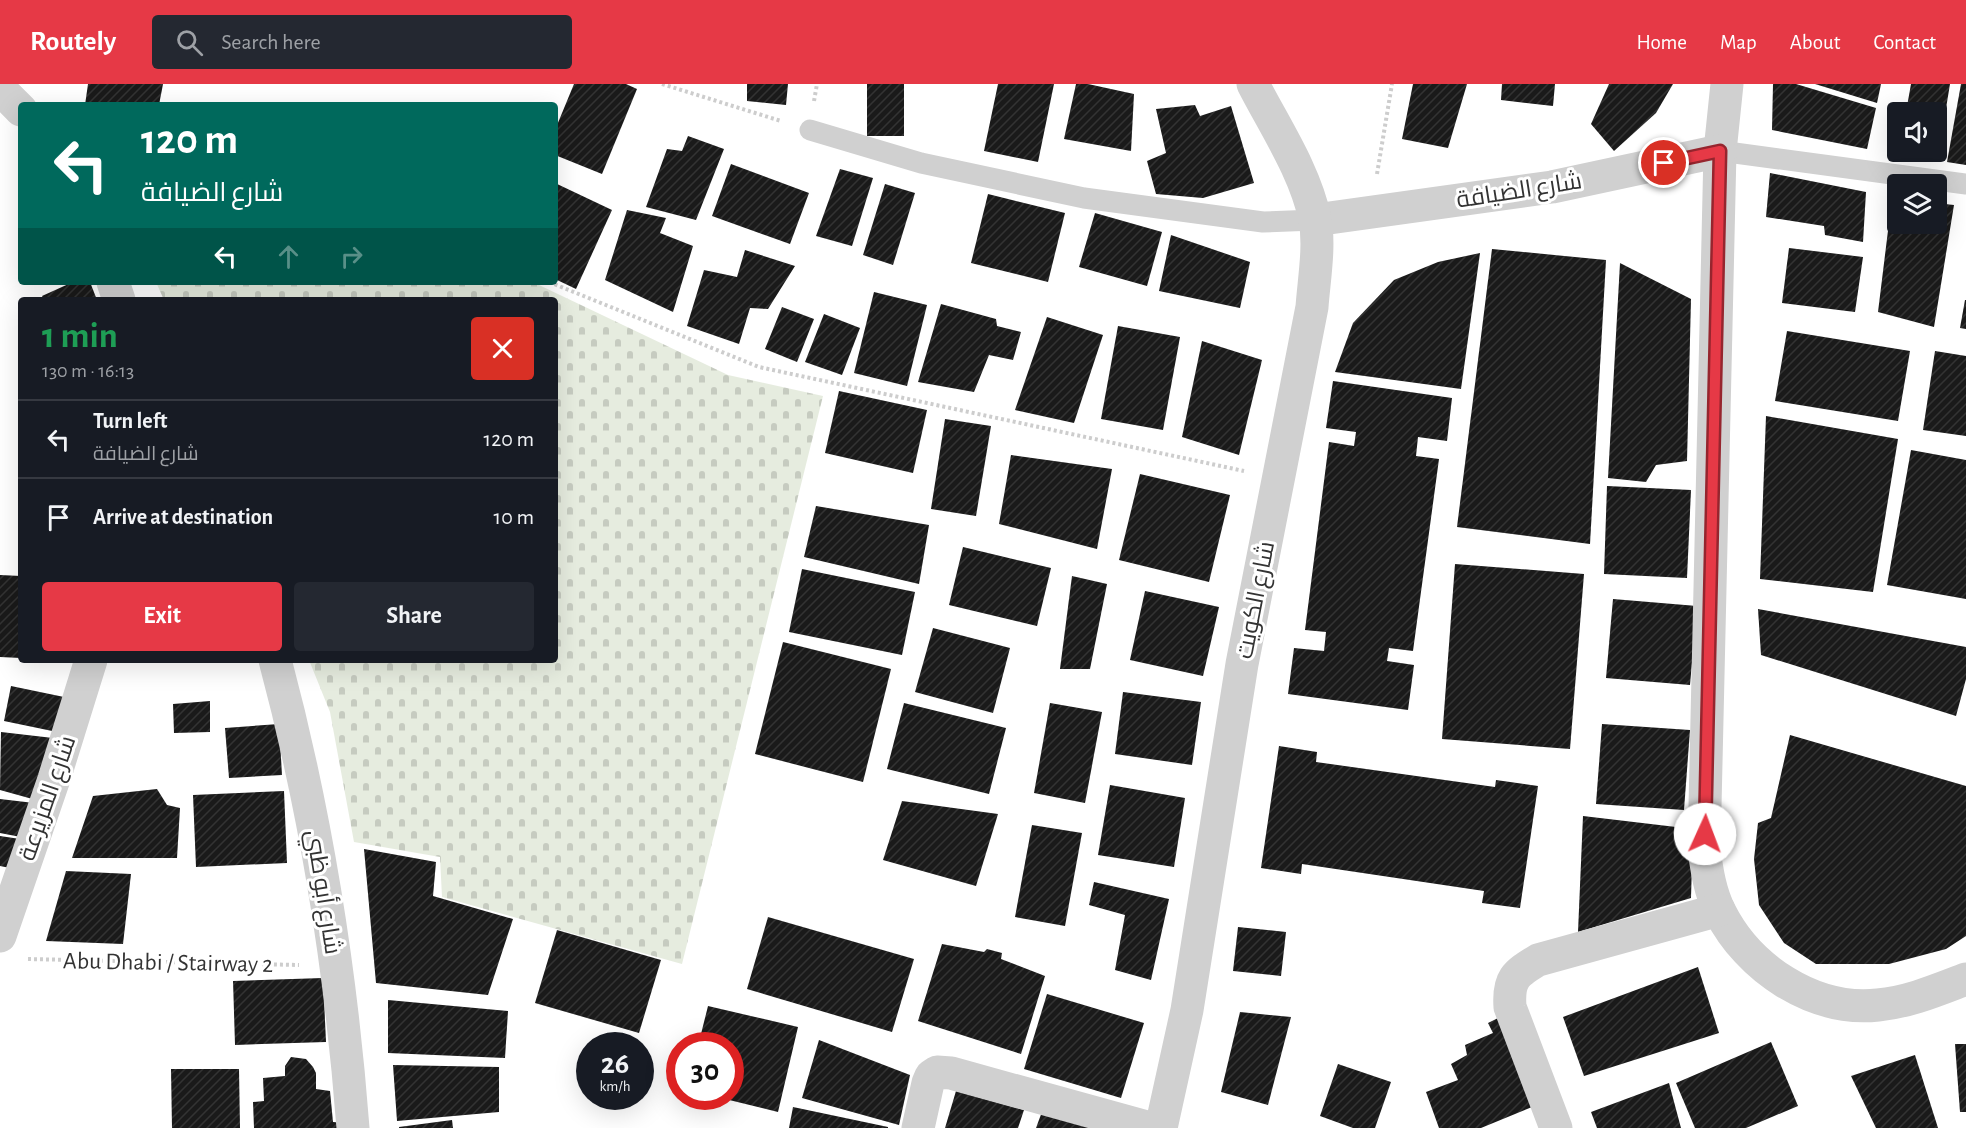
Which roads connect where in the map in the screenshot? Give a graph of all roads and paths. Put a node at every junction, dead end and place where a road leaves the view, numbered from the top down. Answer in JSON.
{"nodes":[{"id":1,"x":662,"y":84,"type":"edge"},
{"id":2,"x":1252,"y":84,"type":"edge"},
{"id":3,"x":1392,"y":84,"type":"edge"},
{"id":4,"x":1727,"y":84,"type":"edge"},
{"id":5,"x":0,"y":89,"type":"edge"},
{"id":6,"x":18,"y":107,"type":"edge"},
{"id":7,"x":810,"y":130,"type":"joint"},
{"id":8,"x":1720,"y":151,"type":"junction"},
{"id":9,"x":1966,"y":184,"type":"edge"},
{"id":10,"x":1370,"y":213,"type":"junction"},
{"id":11,"x":1315,"y":220,"type":"junction"},
{"id":12,"x":556,"y":285,"type":"edge"},
{"id":13,"x":1248,"y":472,"type":"dead end"},
{"id":14,"x":90,"y":663,"type":"edge"},
{"id":15,"x":276,"y":663,"type":"edge"},
{"id":16,"x":1719,"y":910,"type":"junction"},
{"id":17,"x":0,"y":936,"type":"edge"},
{"id":18,"x":24,"y":958,"type":"dead end"},
{"id":19,"x":335,"y":966,"type":"junction"},
{"id":20,"x":1966,"y":979,"type":"edge"},
{"id":21,"x":353,"y":1128,"type":"edge"},
{"id":22,"x":918,"y":1128,"type":"edge"},
{"id":23,"x":1150,"y":1128,"type":"edge"},
{"id":24,"x":1161,"y":1128,"type":"edge"},
{"id":25,"x":1556,"y":1128,"type":"edge"}],
"edges":[{"from":1,"to":7,"type":"path"},
{"from":2,"to":11,"type":"street","name":"شارع الكويت"},
{"from":3,"to":10,"type":"path"},
{"from":4,"to":8,"type":"street"},
{"from":5,"to":6,"type":"street"},
{"from":7,"to":11,"type":"lane"},
{"from":8,"to":9,"type":"lane"},
{"from":8,"to":10,"type":"street","name":"شارع الضيافة"},
{"from":8,"to":16,"type":"street"},
{"from":10,"to":11,"type":"street","name":"شارع الضيافة"},
{"from":11,"to":24,"type":"street","name":"شارع الكويت"},
{"from":12,"to":13,"type":"path"},
{"from":14,"to":17,"type":"street","name":"شارع المزيرعة"},
{"from":15,"to":19,"type":"street","name":"شارع أبو ظبي"},
{"from":16,"to":20,"type":"street"},
{"from":16,"to":25,"type":"street"},
{"from":18,"to":19,"type":"path","name":"Abu Dhabi / Stairway 2"},
{"from":19,"to":21,"type":"street","name":"شارع أبو ظبي"},
{"from":22,"to":23,"type":"street"}]}
